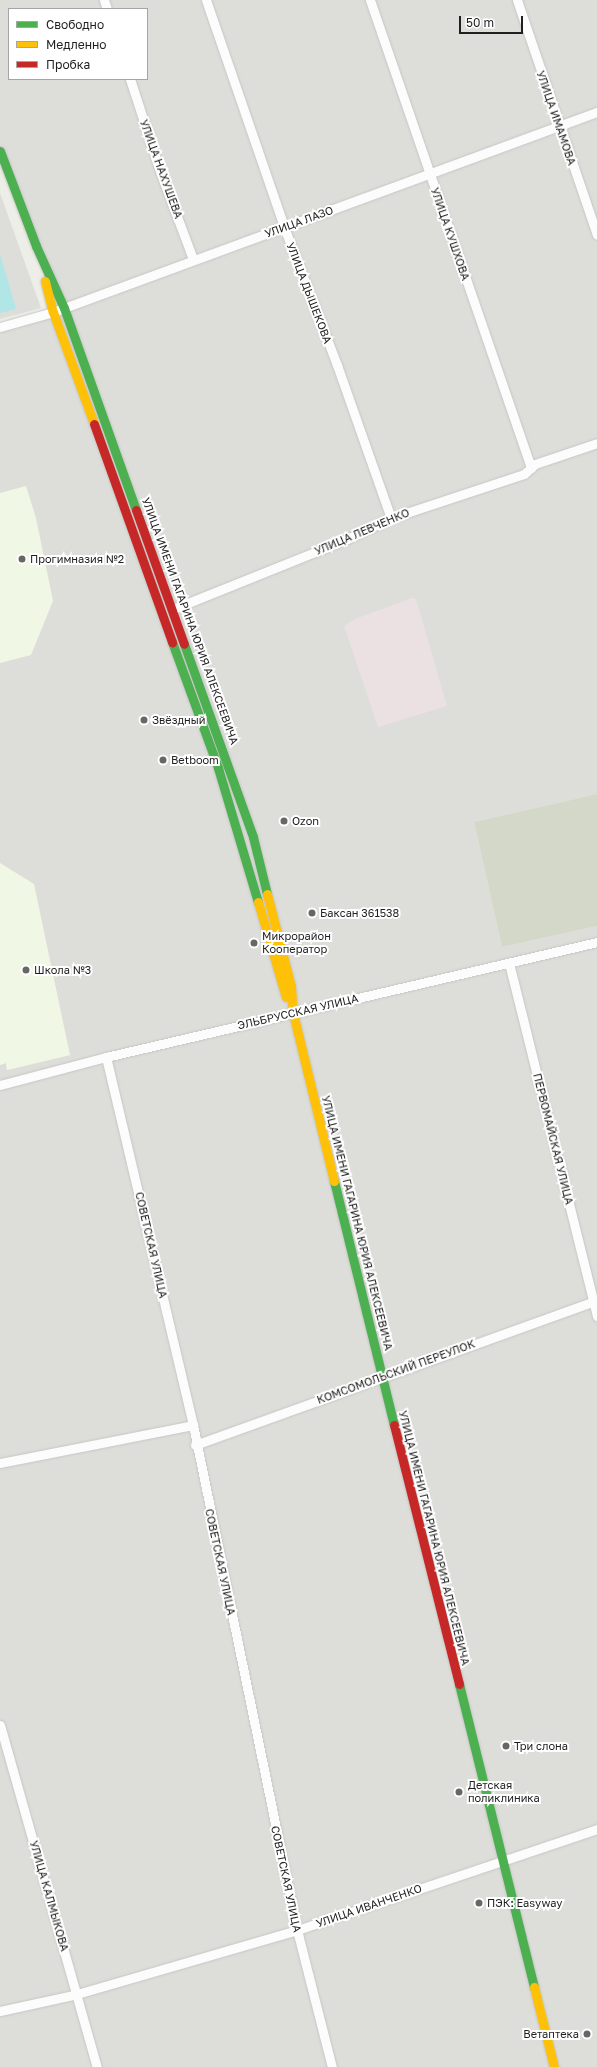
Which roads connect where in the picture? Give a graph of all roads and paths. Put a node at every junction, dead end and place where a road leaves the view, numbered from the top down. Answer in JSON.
{"nodes":[{"id":1,"x":206,"y":0,"type":"edge"},
{"id":2,"x":370,"y":0,"type":"edge"},
{"id":3,"x":517,"y":0,"type":"edge"},
{"id":4,"x":130,"y":80,"type":"edge"},
{"id":5,"x":597,"y":112,"type":"edge"},
{"id":6,"x":559,"y":125,"type":"junction"},
{"id":7,"x":0,"y":151,"type":"edge"},
{"id":8,"x":429,"y":174,"type":"junction"},
{"id":9,"x":284,"y":227,"type":"junction"},
{"id":10,"x":597,"y":235,"type":"edge"},
{"id":11,"x":36,"y":246,"type":"junction"},
{"id":12,"x":193,"y":259,"type":"junction"},
{"id":13,"x":64,"y":308,"type":"junction"},
{"id":14,"x":53,"y":312,"type":"junction"},
{"id":15,"x":0,"y":327,"type":"edge"},
{"id":16,"x":597,"y":443,"type":"edge"},
{"id":17,"x":531,"y":468,"type":"junction"},
{"id":18,"x":391,"y":518,"type":"junction"},
{"id":19,"x":173,"y":609,"type":"junction"},
{"id":20,"x":597,"y":942,"type":"edge"},
{"id":21,"x":509,"y":963,"type":"junction"},
{"id":22,"x":293,"y":1013,"type":"junction"},
{"id":23,"x":106,"y":1057,"type":"junction"},
{"id":24,"x":0,"y":1085,"type":"edge"},
{"id":25,"x":595,"y":1301,"type":"edge"},
{"id":26,"x":597,"y":1316,"type":"edge"},
{"id":27,"x":382,"y":1378,"type":"junction"},
{"id":28,"x":193,"y":1425,"type":"junction"},
{"id":29,"x":195,"y":1445,"type":"junction"},
{"id":30,"x":0,"y":1463,"type":"edge"},
{"id":31,"x":0,"y":1725,"type":"edge"},
{"id":32,"x":597,"y":1829,"type":"edge"},
{"id":33,"x":501,"y":1862,"type":"junction"},
{"id":34,"x":297,"y":1930,"type":"junction"},
{"id":35,"x":77,"y":1994,"type":"junction"},
{"id":36,"x":0,"y":2011,"type":"edge"},
{"id":37,"x":96,"y":2067,"type":"edge"},
{"id":38,"x":332,"y":2067,"type":"edge"},
{"id":39,"x":554,"y":2067,"type":"edge"}],
"edges":[{"from":1,"to":9,"type":"street","name":"УЛИЦА ДЫШЕКОВА"},
{"from":2,"to":8,"type":"street","name":"УЛИЦА КУШХОВА"},
{"from":3,"to":6,"type":"street","name":"УЛИЦА ИМАМОВА"},
{"from":4,"to":12,"type":"street","name":"УЛИЦА НАХУШЕВА"},
{"from":5,"to":6,"type":"street","name":"УЛИЦА ЛАЗО"},
{"from":6,"to":8,"type":"street","name":"УЛИЦА ЛАЗО"},
{"from":6,"to":10,"type":"street","name":"УЛИЦА ИМАМОВА"},
{"from":7,"to":11,"type":"street","name":"УЛИЦА ИМЕНИ ГАГАРИНА ЮРИЯ АЛЕКСЕЕВИЧА"},
{"from":8,"to":9,"type":"street","name":"УЛИЦА ЛАЗО"},
{"from":8,"to":17,"type":"street","name":"УЛИЦА КУШХОВА"},
{"from":9,"to":12,"type":"street","name":"УЛИЦА ЛАЗО"},
{"from":9,"to":18,"type":"street","name":"УЛИЦА ДЫШЕКОВА"},
{"from":11,"to":13,"type":"street","name":"УЛИЦА ИМЕНИ ГАГАРИНА ЮРИЯ АЛЕКСЕЕВИЧА"},
{"from":11,"to":14,"type":"street","name":"УЛИЦА ИМЕНИ ГАГАРИНА ЮРИЯ АЛЕКСЕЕВИЧА"},
{"from":12,"to":13,"type":"street","name":"УЛИЦА ЛАЗО"},
{"from":13,"to":14,"type":"street","name":"УЛИЦА ЛАЗО"},
{"from":13,"to":19,"type":"street","name":"УЛИЦА ИМЕНИ ГАГАРИНА ЮРИЯ АЛЕКСЕЕВИЧА"},
{"from":14,"to":15,"type":"street","name":"УЛИЦА ЛАЗО"},
{"from":14,"to":22,"type":"street","name":"УЛИЦА ИМЕНИ ГАГАРИНА ЮРИЯ АЛЕКСЕЕВИЧА"},
{"from":16,"to":17,"type":"street","name":"УЛИЦА ЛЕВЧЕНКО"},
{"from":17,"to":18,"type":"street","name":"УЛИЦА ЛЕВЧЕНКО"},
{"from":18,"to":19,"type":"street","name":"УЛИЦА ЛЕВЧЕНКО"},
{"from":19,"to":22,"type":"street","name":"УЛИЦА ИМЕНИ ГАГАРИНА ЮРИЯ АЛЕКСЕЕВИЧА"},
{"from":20,"to":21,"type":"street","name":"ЭЛЬБРУССКАЯ УЛИЦА"},
{"from":21,"to":22,"type":"street","name":"ЭЛЬБРУССКАЯ УЛИЦА"},
{"from":21,"to":25,"type":"street","name":"ПЕРВОМАЙСКАЯ УЛИЦА"},
{"from":22,"to":23,"type":"street","name":"ЭЛЬБРУССКАЯ УЛИЦА"},
{"from":22,"to":27,"type":"street","name":"УЛИЦА ИМЕНИ ГАГАРИНА ЮРИЯ АЛЕКСЕЕВИЧА"},
{"from":23,"to":24,"type":"street","name":"ЭЛЬБРУССКАЯ УЛИЦА"},
{"from":23,"to":28,"type":"street","name":"СОВЕТСКАЯ УЛИЦА"},
{"from":25,"to":26,"type":"street","name":"ПЕРВОМАЙСКАЯ УЛИЦА"},
{"from":25,"to":27,"type":"street","name":"КОМСОМОЛЬСКИЙ ПЕРЕУЛОК"},
{"from":27,"to":29,"type":"street","name":"КОМСОМОЛЬСКИЙ ПЕРЕУЛОК"},
{"from":27,"to":33,"type":"street","name":"УЛИЦА ИМЕНИ ГАГАРИНА ЮРИЯ АЛЕКСЕЕВИЧА"},
{"from":28,"to":29,"type":"street","name":"СОВЕТСКАЯ УЛИЦА"},
{"from":28,"to":30,"type":"street"},
{"from":29,"to":34,"type":"street","name":"СОВЕТСКАЯ УЛИЦА"},
{"from":31,"to":35,"type":"street","name":"УЛИЦА КАЛМЫКОВА"},
{"from":32,"to":33,"type":"street","name":"УЛИЦА ИВАНЧЕНКО"},
{"from":33,"to":34,"type":"street","name":"УЛИЦА ИВАНЧЕНКО"},
{"from":33,"to":39,"type":"street","name":"УЛИЦА ИМЕНИ ГАГАРИНА ЮРИЯ АЛЕКСЕЕВИЧА"},
{"from":34,"to":35,"type":"street","name":"УЛИЦА ИВАНЧЕНКО"},
{"from":34,"to":38,"type":"street","name":"СОВЕТСКАЯ УЛИЦА"},
{"from":35,"to":36,"type":"street","name":"УЛИЦА ИВАНЧЕНКО"},
{"from":35,"to":37,"type":"street","name":"УЛИЦА КАЛМЫКОВА"}]}
